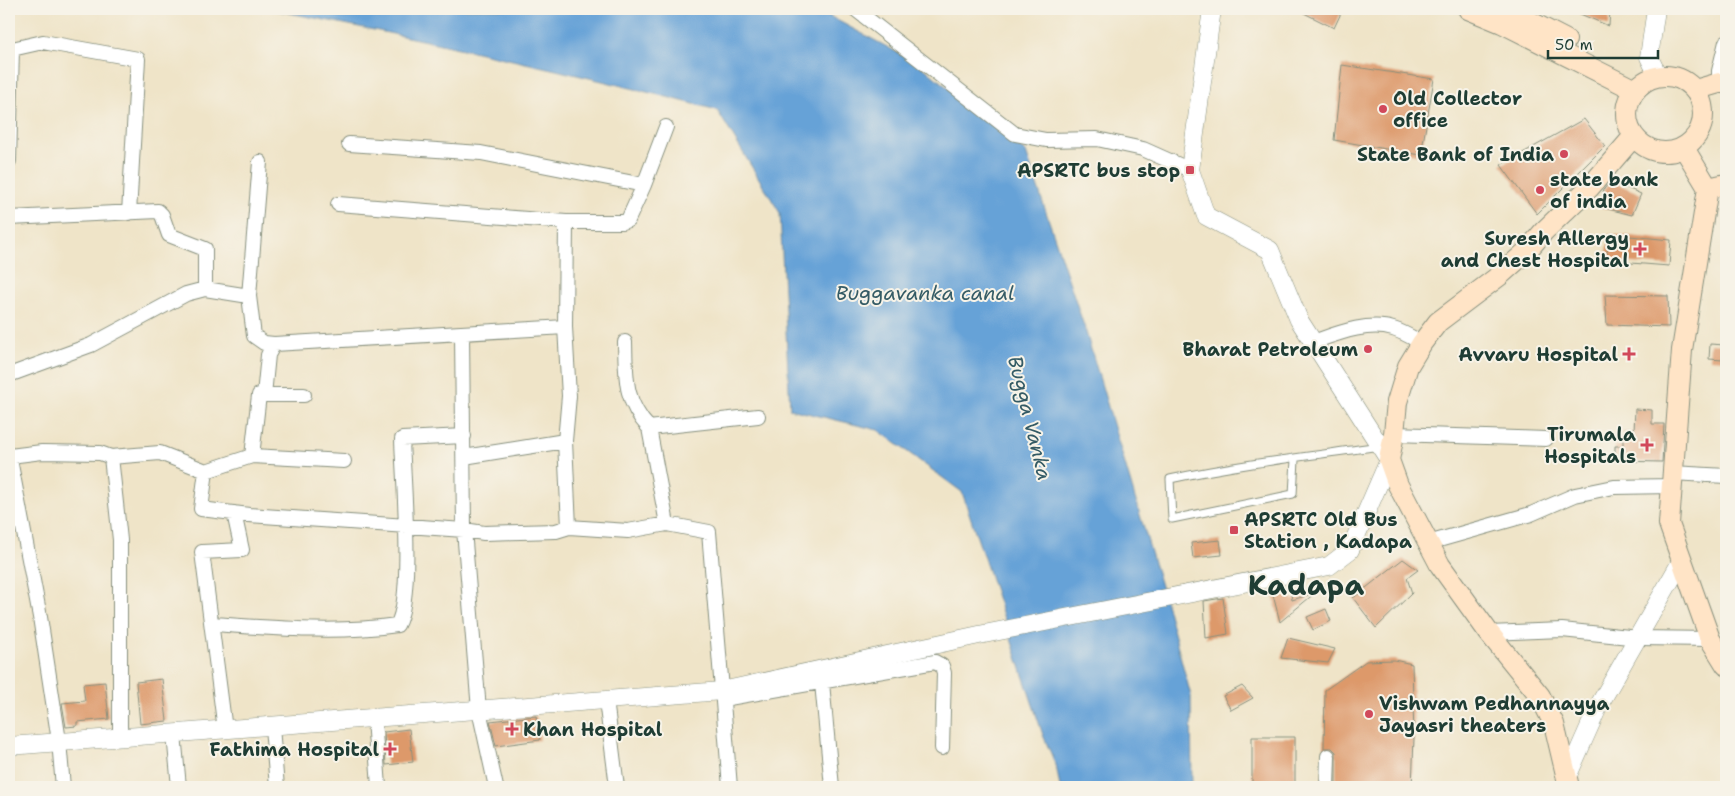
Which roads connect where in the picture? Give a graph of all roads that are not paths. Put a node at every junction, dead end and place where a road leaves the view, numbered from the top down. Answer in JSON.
{"nodes":[{"id":1,"x":855,"y":9,"type":"edge"},
{"id":2,"x":1468,"y":9,"type":"edge"},
{"id":3,"x":1506,"y":9,"type":"edge"},
{"id":4,"x":1656,"y":9,"type":"edge"},
{"id":5,"x":1212,"y":11,"type":"edge"},
{"id":6,"x":1726,"y":42,"type":"edge"},
{"id":7,"x":1646,"y":82,"type":"junction"},
{"id":8,"x":1722,"y":83,"type":"edge"},
{"id":9,"x":1695,"y":90,"type":"junction"},
{"id":10,"x":666,"y":126,"type":"dead end"},
{"id":11,"x":1633,"y":137,"type":"junction"},
{"id":12,"x":349,"y":144,"type":"dead end"},
{"id":13,"x":1684,"y":148,"type":"junction"},
{"id":14,"x":9,"y":161,"type":"edge"},
{"id":15,"x":260,"y":162,"type":"dead end"},
{"id":16,"x":1190,"y":170,"type":"junction"},
{"id":17,"x":644,"y":186,"type":"junction"},
{"id":18,"x":1717,"y":186,"type":"edge"},
{"id":19,"x":338,"y":204,"type":"dead end"},
{"id":20,"x":129,"y":213,"type":"junction"},
{"id":21,"x":9,"y":218,"type":"edge"},
{"id":22,"x":566,"y":222,"type":"junction"},
{"id":23,"x":206,"y":289,"type":"junction"},
{"id":24,"x":249,"y":296,"type":"junction"},
{"id":25,"x":566,"y":327,"type":"junction"},
{"id":26,"x":462,"y":333,"type":"junction"},
{"id":27,"x":625,"y":342,"type":"dead end"},
{"id":28,"x":1313,"y":342,"type":"junction"},
{"id":29,"x":1422,"y":343,"type":"junction"},
{"id":30,"x":274,"y":344,"type":"junction"},
{"id":31,"x":9,"y":376,"type":"edge"},
{"id":32,"x":264,"y":395,"type":"junction"},
{"id":33,"x":304,"y":395,"type":"dead end"},
{"id":34,"x":758,"y":416,"type":"dead end"},
{"id":35,"x":649,"y":428,"type":"junction"},
{"id":36,"x":464,"y":436,"type":"junction"},
{"id":37,"x":1546,"y":439,"type":"dead end"},
{"id":38,"x":565,"y":441,"type":"junction"},
{"id":39,"x":1388,"y":447,"type":"junction"},
{"id":40,"x":10,"y":455,"type":"edge"},
{"id":41,"x":252,"y":456,"type":"junction"},
{"id":42,"x":111,"y":457,"type":"junction"},
{"id":43,"x":464,"y":457,"type":"junction"},
{"id":44,"x":1295,"y":460,"type":"junction"},
{"id":45,"x":344,"y":461,"type":"dead end"},
{"id":46,"x":206,"y":471,"type":"junction"},
{"id":47,"x":1726,"y":476,"type":"edge"},
{"id":48,"x":1672,"y":480,"type":"junction"},
{"id":49,"x":234,"y":513,"type":"junction"},
{"id":50,"x":666,"y":524,"type":"junction"},
{"id":51,"x":569,"y":527,"type":"junction"},
{"id":52,"x":406,"y":528,"type":"junction"},
{"id":53,"x":464,"y":530,"type":"junction"},
{"id":54,"x":1428,"y":542,"type":"junction"},
{"id":55,"x":1682,"y":560,"type":"junction"},
{"id":56,"x":213,"y":624,"type":"junction"},
{"id":57,"x":1489,"y":632,"type":"junction"},
{"id":58,"x":1639,"y":638,"type":"junction"},
{"id":59,"x":1710,"y":639,"type":"junction"},
{"id":60,"x":1726,"y":665,"type":"edge"},
{"id":61,"x":822,"y":683,"type":"junction"},
{"id":62,"x":722,"y":695,"type":"junction"},
{"id":63,"x":606,"y":700,"type":"junction"},
{"id":64,"x":479,"y":710,"type":"junction"},
{"id":65,"x":374,"y":719,"type":"junction"},
{"id":66,"x":272,"y":727,"type":"junction"},
{"id":67,"x":225,"y":730,"type":"junction"},
{"id":68,"x":174,"y":734,"type":"junction"},
{"id":69,"x":120,"y":738,"type":"junction"},
{"id":70,"x":58,"y":743,"type":"junction"},
{"id":71,"x":9,"y":746,"type":"edge"},
{"id":72,"x":942,"y":748,"type":"dead end"},
{"id":73,"x":1328,"y":756,"type":"dead end"},
{"id":74,"x":1569,"y":781,"type":"edge"},
{"id":75,"x":63,"y":787,"type":"edge"},
{"id":76,"x":179,"y":787,"type":"edge"},
{"id":77,"x":277,"y":787,"type":"edge"},
{"id":78,"x":379,"y":787,"type":"edge"},
{"id":79,"x":496,"y":787,"type":"edge"},
{"id":80,"x":617,"y":787,"type":"edge"},
{"id":81,"x":730,"y":787,"type":"edge"},
{"id":82,"x":832,"y":787,"type":"edge"},
{"id":83,"x":1328,"y":787,"type":"edge"}],
"edges":[{"from":1,"to":16,"type":"street"},
{"from":2,"to":7,"type":"main road"},
{"from":3,"to":7,"type":"main road"},
{"from":4,"to":7,"type":"street"},
{"from":5,"to":16,"type":"street"},
{"from":6,"to":8,"type":"street"},
{"from":7,"to":9,"type":"main road"},
{"from":7,"to":11,"type":"main road"},
{"from":8,"to":9,"type":"main road"},
{"from":9,"to":13,"type":"main road"},
{"from":10,"to":17,"type":"street"},
{"from":11,"to":13,"type":"main road"},
{"from":11,"to":29,"type":"main road"},
{"from":12,"to":17,"type":"street"},
{"from":13,"to":18,"type":"main road"},
{"from":14,"to":20,"type":"street"},
{"from":15,"to":24,"type":"street"},
{"from":16,"to":28,"type":"street"},
{"from":17,"to":22,"type":"street"},
{"from":18,"to":48,"type":"main road"},
{"from":19,"to":22,"type":"street"},
{"from":20,"to":21,"type":"street"},
{"from":20,"to":23,"type":"street"},
{"from":22,"to":25,"type":"street"},
{"from":23,"to":24,"type":"street"},
{"from":23,"to":31,"type":"street"},
{"from":24,"to":30,"type":"street"},
{"from":25,"to":26,"type":"street"},
{"from":25,"to":38,"type":"street"},
{"from":26,"to":30,"type":"street"},
{"from":26,"to":36,"type":"street"},
{"from":27,"to":35,"type":"street"},
{"from":28,"to":29,"type":"street"},
{"from":28,"to":39,"type":"street"},
{"from":29,"to":39,"type":"main road"},
{"from":30,"to":32,"type":"street"},
{"from":32,"to":33,"type":"street"},
{"from":32,"to":41,"type":"street"},
{"from":34,"to":35,"type":"street"},
{"from":35,"to":50,"type":"street"},
{"from":36,"to":43,"type":"street"},
{"from":36,"to":52,"type":"street"},
{"from":37,"to":39,"type":"street"},
{"from":38,"to":43,"type":"street"},
{"from":38,"to":51,"type":"street"},
{"from":39,"to":44,"type":"lane"},
{"from":39,"to":54,"type":"main road"},
{"from":39,"to":62,"type":"street"},
{"from":40,"to":42,"type":"street"},
{"from":40,"to":70,"type":"street"},
{"from":41,"to":45,"type":"street"},
{"from":41,"to":46,"type":"street"},
{"from":42,"to":46,"type":"street"},
{"from":42,"to":69,"type":"street"},
{"from":43,"to":53,"type":"street"},
{"from":44,"to":44,"type":"lane"},
{"from":46,"to":49,"type":"street"},
{"from":47,"to":48,"type":"street"},
{"from":48,"to":54,"type":"street"},
{"from":48,"to":55,"type":"main road"},
{"from":49,"to":52,"type":"street"},
{"from":49,"to":56,"type":"street"},
{"from":50,"to":51,"type":"street"},
{"from":50,"to":62,"type":"street"},
{"from":51,"to":53,"type":"street"},
{"from":52,"to":53,"type":"street"},
{"from":52,"to":56,"type":"street"},
{"from":53,"to":64,"type":"street"},
{"from":54,"to":57,"type":"main road"},
{"from":55,"to":58,"type":"street"},
{"from":55,"to":59,"type":"main road"},
{"from":56,"to":67,"type":"street"},
{"from":57,"to":58,"type":"street"},
{"from":57,"to":74,"type":"main road"},
{"from":58,"to":59,"type":"street"},
{"from":58,"to":74,"type":"street"},
{"from":59,"to":60,"type":"main road"},
{"from":61,"to":62,"type":"street"},
{"from":61,"to":72,"type":"street"},
{"from":61,"to":82,"type":"street"},
{"from":62,"to":63,"type":"street"},
{"from":62,"to":81,"type":"street"},
{"from":63,"to":64,"type":"street"},
{"from":63,"to":80,"type":"street"},
{"from":64,"to":65,"type":"street"},
{"from":64,"to":79,"type":"street"},
{"from":65,"to":66,"type":"street"},
{"from":65,"to":78,"type":"street"},
{"from":66,"to":67,"type":"street"},
{"from":66,"to":77,"type":"street"},
{"from":67,"to":68,"type":"street"},
{"from":68,"to":69,"type":"street"},
{"from":68,"to":76,"type":"street"},
{"from":69,"to":70,"type":"street"},
{"from":70,"to":71,"type":"street"},
{"from":70,"to":75,"type":"street"},
{"from":73,"to":83,"type":"street"}]}
